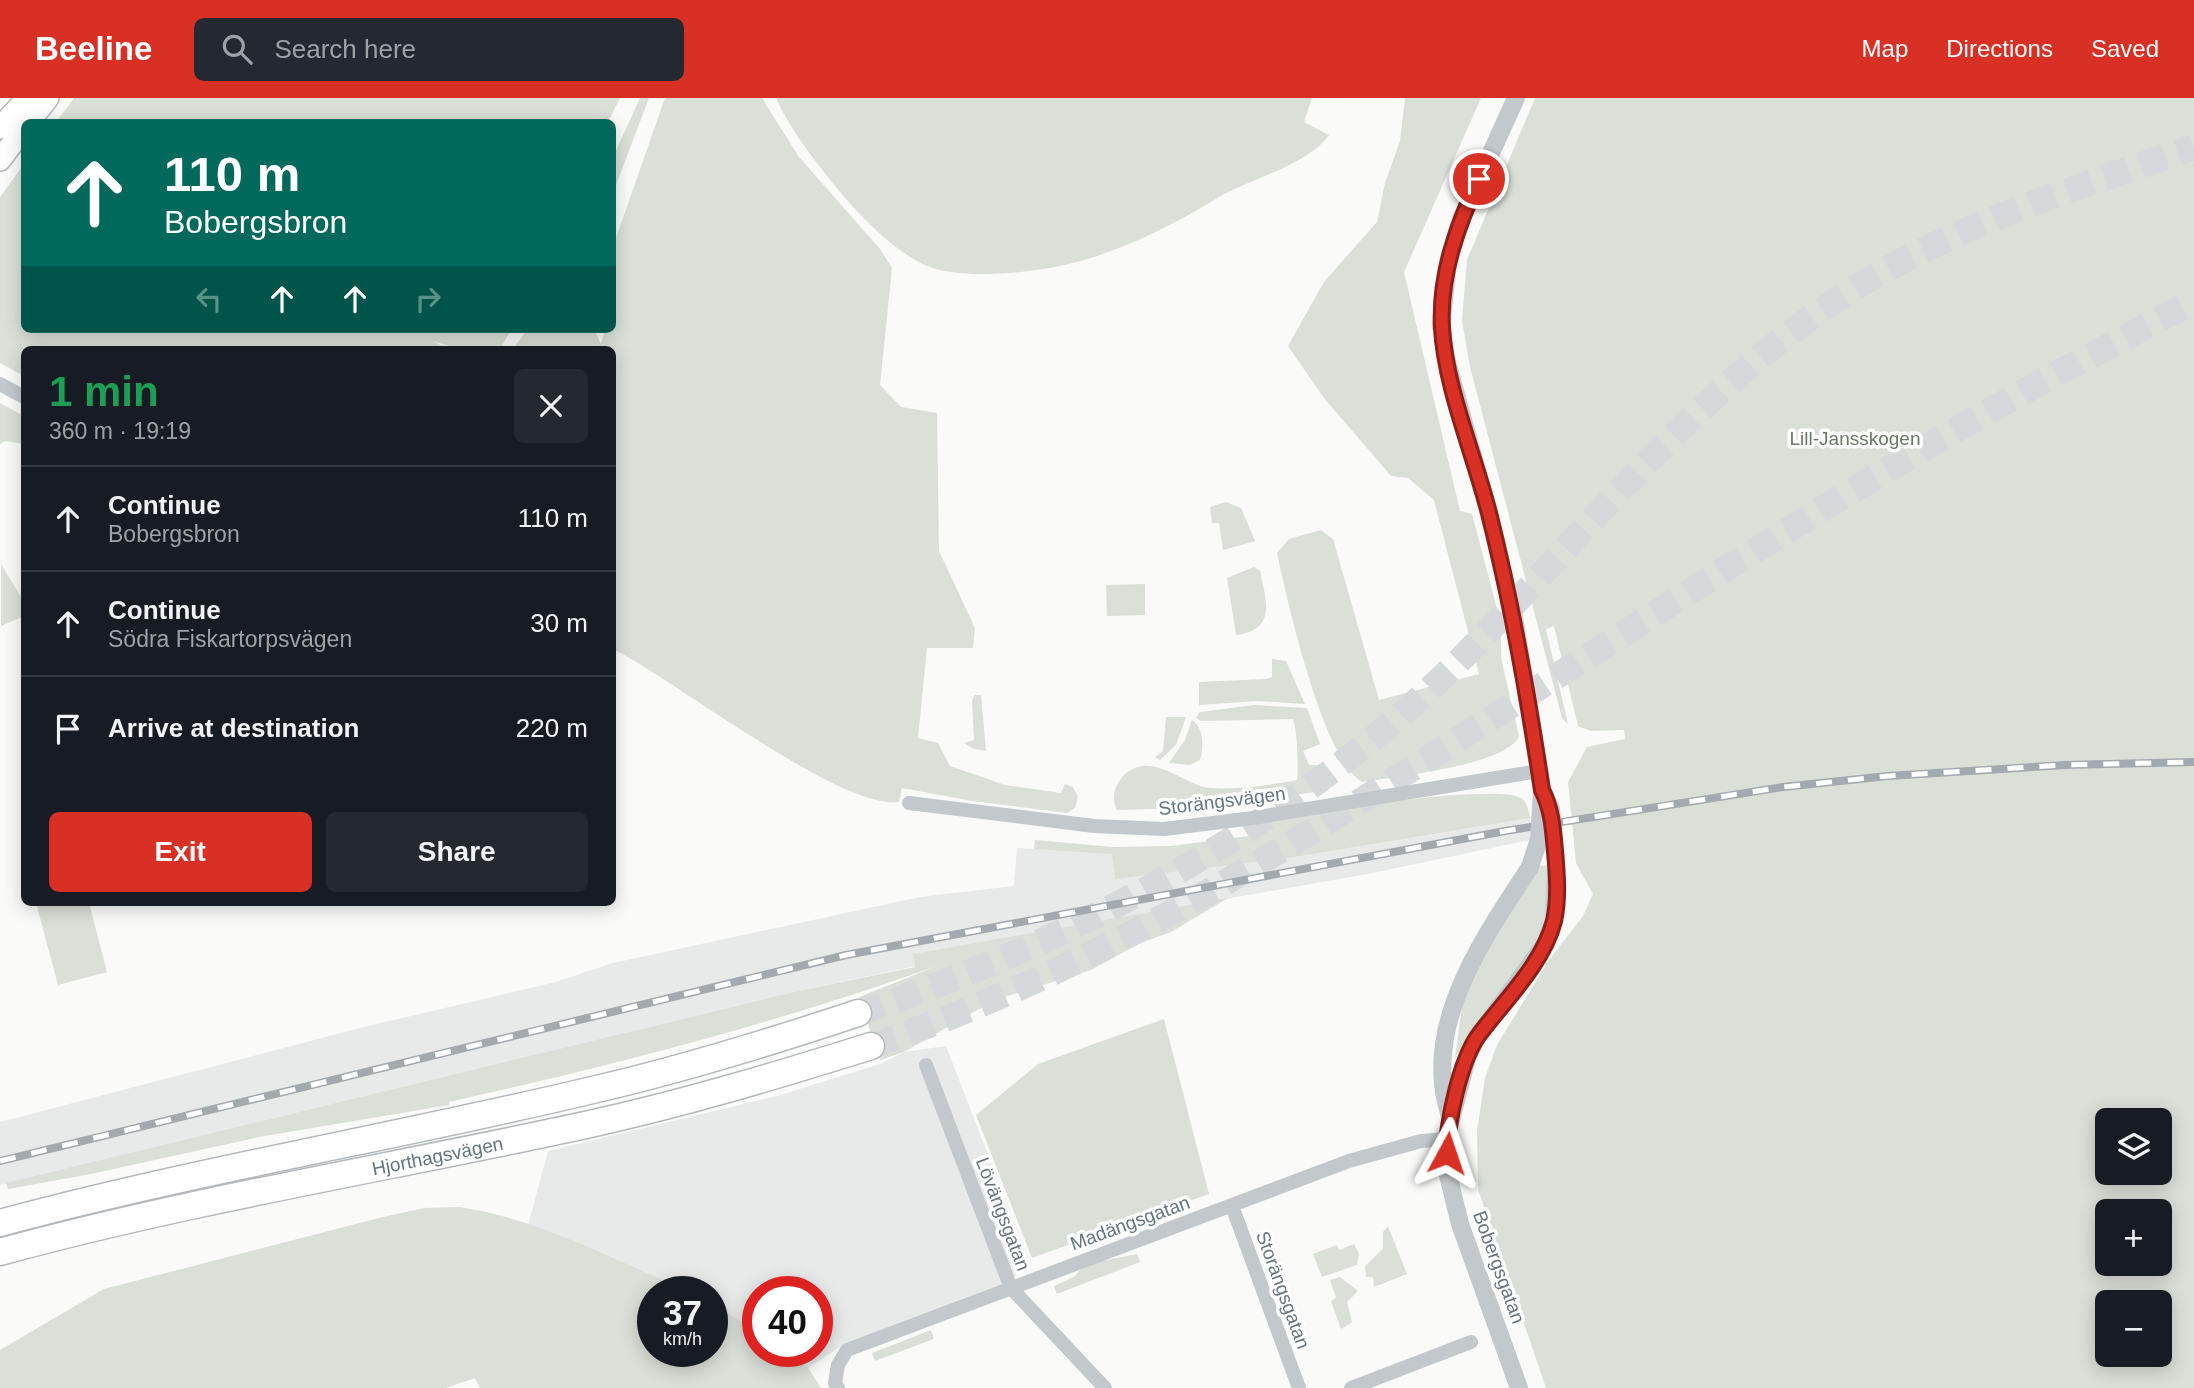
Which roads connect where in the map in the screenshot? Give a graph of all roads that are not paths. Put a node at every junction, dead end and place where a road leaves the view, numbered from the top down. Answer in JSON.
{"nodes":[{"id":1,"x":27,"y":98,"type":"edge"},
{"id":2,"x":48,"y":98,"type":"edge"},
{"id":3,"x":1516,"y":98,"type":"edge"},
{"id":4,"x":31,"y":119,"type":"edge"},
{"id":5,"x":0,"y":128,"type":"edge"},
{"id":6,"x":21,"y":132,"type":"edge"},
{"id":7,"x":0,"y":160,"type":"edge"},
{"id":8,"x":0,"y":384,"type":"edge"},
{"id":9,"x":21,"y":395,"type":"edge"},
{"id":10,"x":1541,"y":781,"type":"junction"},
{"id":11,"x":909,"y":803,"type":"dead end"},
{"id":12,"x":858,"y":1013,"type":"tunnel mouth"},
{"id":13,"x":871,"y":1046,"type":"tunnel mouth"},
{"id":14,"x":926,"y":1065,"type":"dead end"},
{"id":15,"x":1450,"y":1117,"type":"junction"},
{"id":16,"x":1447,"y":1139,"type":"junction"},
{"id":17,"x":1232,"y":1206,"type":"junction"},
{"id":18,"x":1,"y":1222,"type":"edge"},
{"id":19,"x":2,"y":1252,"type":"edge"},
{"id":20,"x":1012,"y":1288,"type":"junction"},
{"id":21,"x":1471,"y":1342,"type":"dead end"},
{"id":22,"x":838,"y":1388,"type":"edge"},
{"id":23,"x":1105,"y":1388,"type":"edge"},
{"id":24,"x":1299,"y":1388,"type":"edge"},
{"id":25,"x":1351,"y":1388,"type":"edge"},
{"id":26,"x":1519,"y":1388,"type":"edge"}],
"edges":[{"from":1,"to":5,"type":"main road"},
{"from":2,"to":4,"type":"main road"},
{"from":3,"to":10,"type":"street"},
{"from":6,"to":7,"type":"main road"},
{"from":8,"to":9,"type":"street"},
{"from":10,"to":11,"type":"street","name":"Storängsvägen"},
{"from":10,"to":15,"type":"street","name":"Bobergsgatan","bridge":true},
{"from":10,"to":15,"type":"street","name":"Bobergsgatan","bridge":true},
{"from":12,"to":18,"type":"highway","name":"Hjorthagsvägen"},
{"from":13,"to":19,"type":"highway","name":"Hjorthagsvägen"},
{"from":14,"to":20,"type":"street","name":"Lövängsgatan"},
{"from":15,"to":16,"type":"street","name":"Bobergsgatan"},
{"from":16,"to":17,"type":"street","name":"Madängsgatan"},
{"from":16,"to":26,"type":"street","name":"Bobergsgatan"},
{"from":17,"to":20,"type":"street","name":"Madängsgatan"},
{"from":17,"to":24,"type":"street","name":"Storängsgatan"},
{"from":20,"to":22,"type":"street","name":"Madängsgatan"},
{"from":20,"to":23,"type":"street","name":"Lövängsgatan"},
{"from":21,"to":25,"type":"street"}]}
